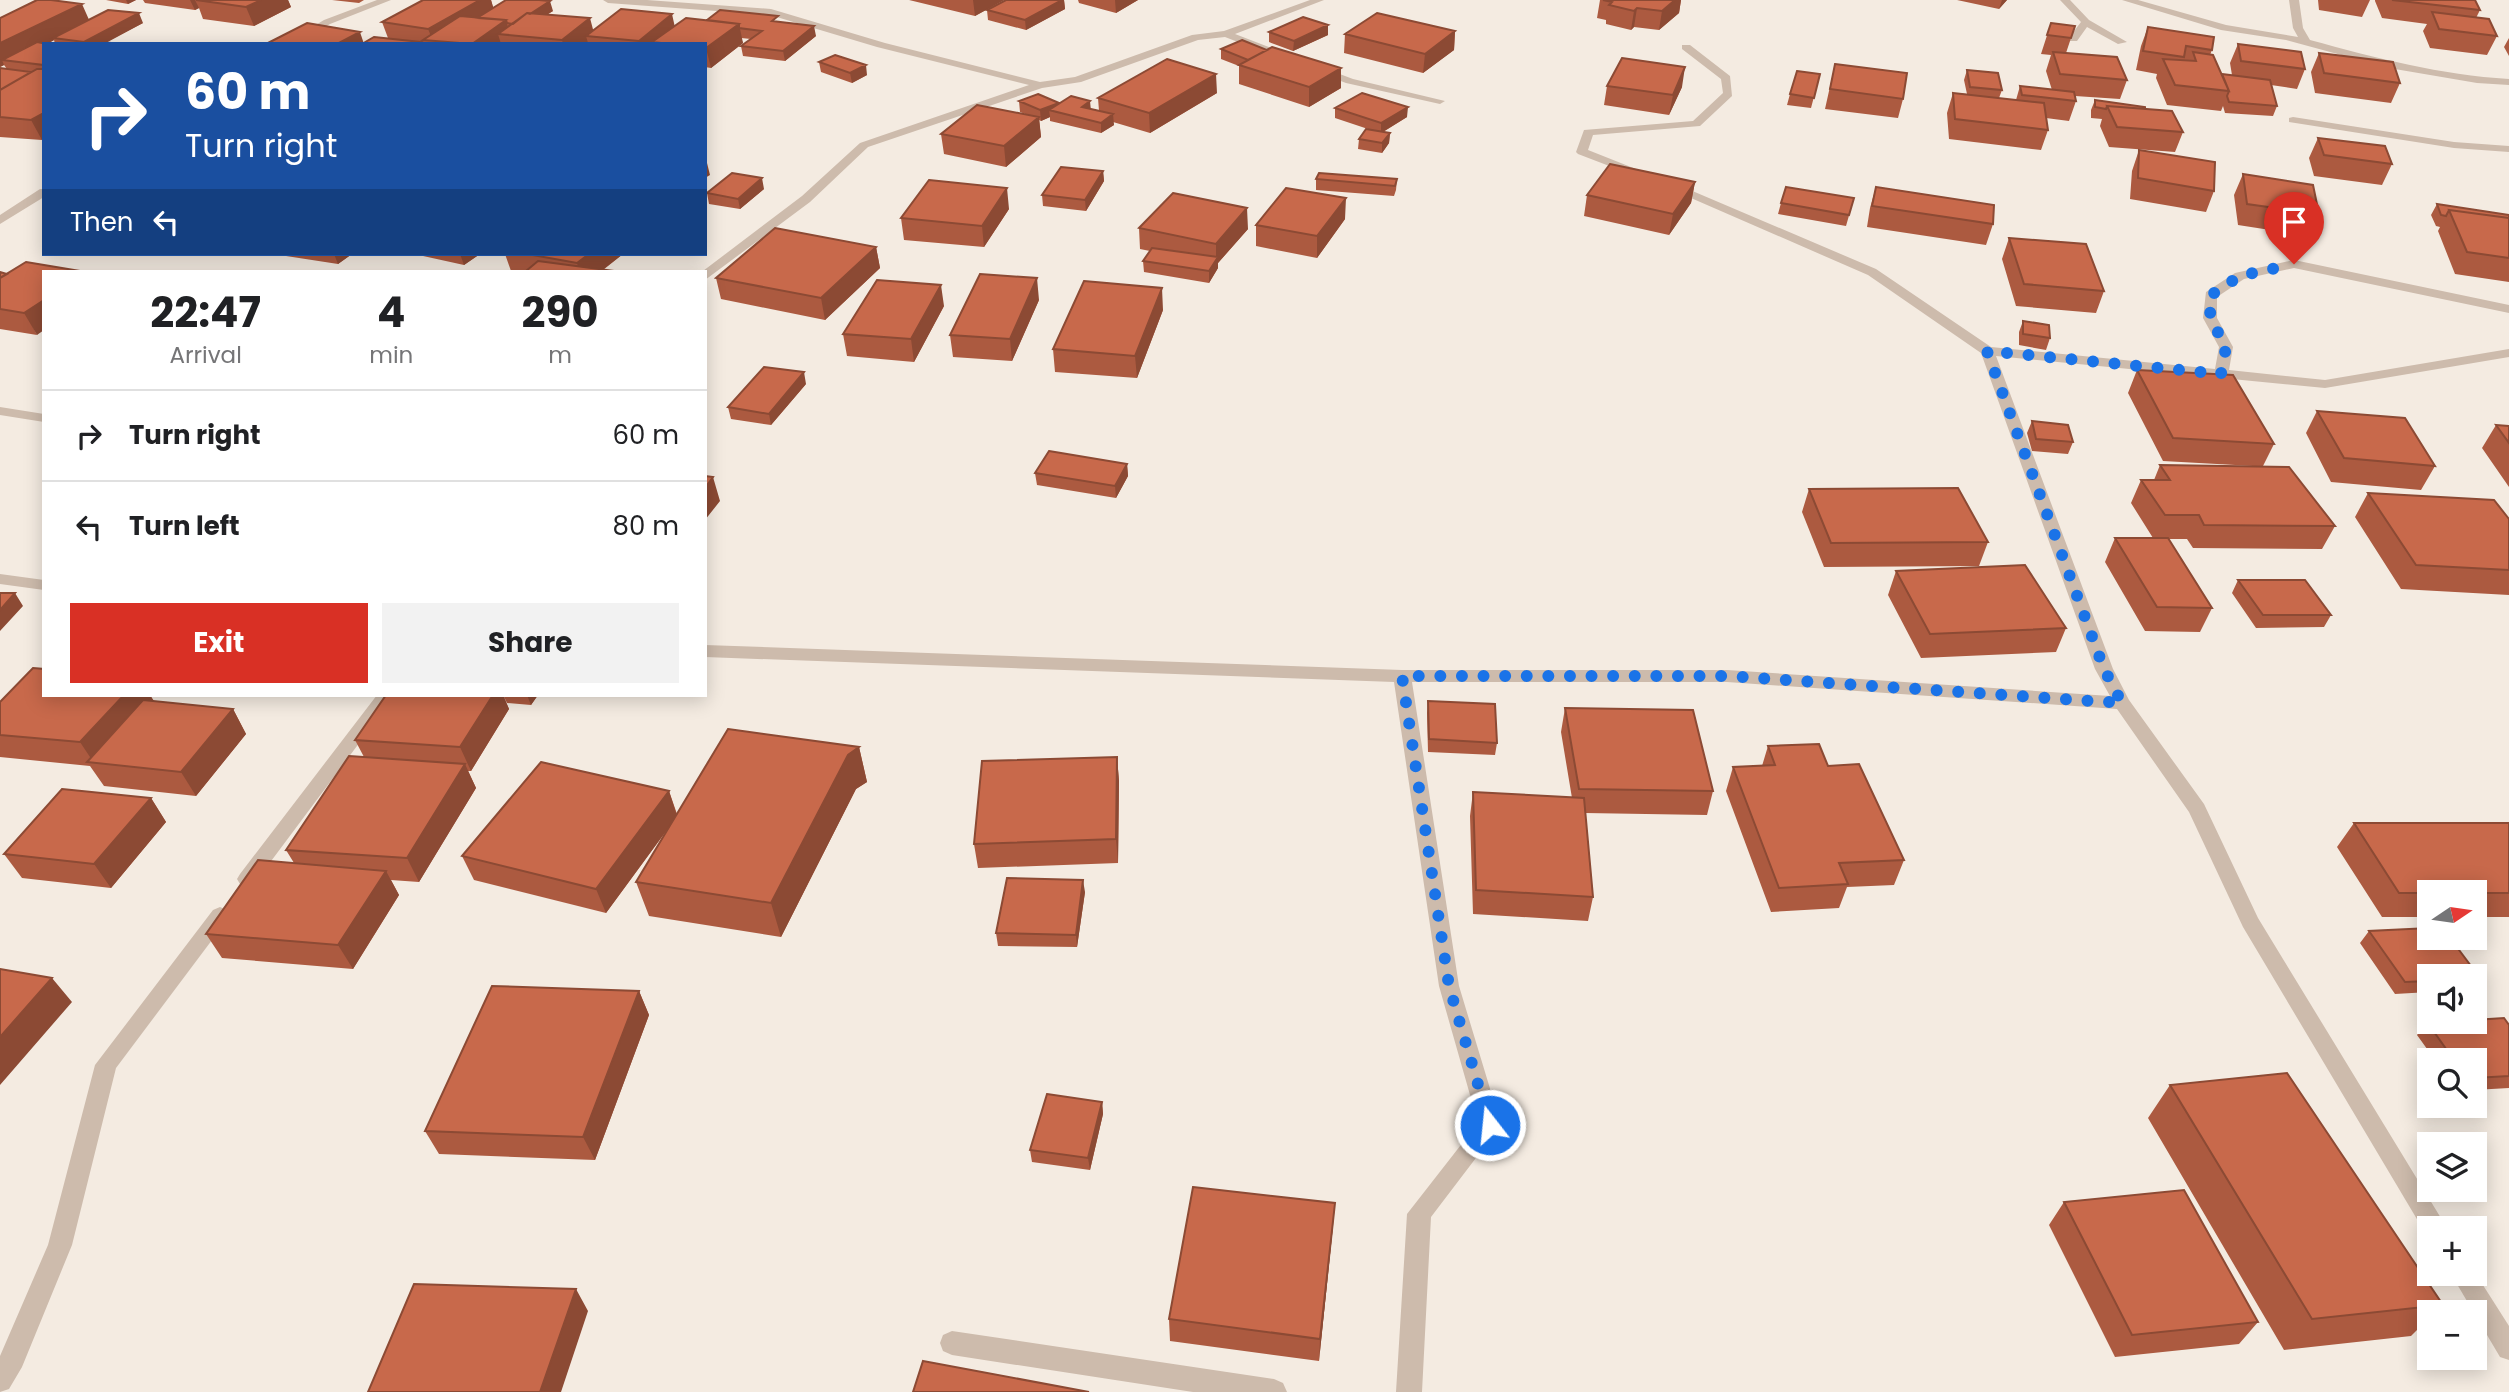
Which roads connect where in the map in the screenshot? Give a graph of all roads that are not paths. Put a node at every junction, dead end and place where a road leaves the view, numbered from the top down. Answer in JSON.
{"nodes":[{"id":1,"x":386,"y":0,"type":"edge"},
{"id":2,"x":608,"y":0,"type":"edge"},
{"id":3,"x":1319,"y":0,"type":"edge"},
{"id":4,"x":2065,"y":0,"type":"edge"},
{"id":5,"x":2127,"y":0,"type":"edge"},
{"id":6,"x":2294,"y":0,"type":"edge"},
{"id":7,"x":2086,"y":22,"type":"junction"},
{"id":8,"x":1226,"y":34,"type":"junction"},
{"id":9,"x":2073,"y":38,"type":"edge"},
{"id":10,"x":292,"y":42,"type":"edge"},
{"id":11,"x":2122,"y":42,"type":"dead end"},
{"id":12,"x":2307,"y":43,"type":"junction"},
{"id":13,"x":1686,"y":47,"type":"dead end"},
{"id":14,"x":1300,"y":62,"type":"edge"},
{"id":15,"x":1313,"y":67,"type":"edge"},
{"id":16,"x":2509,"y":82,"type":"edge"},
{"id":17,"x":1040,"y":85,"type":"junction"},
{"id":18,"x":1440,"y":101,"type":"dead end"},
{"id":19,"x":2293,"y":120,"type":"dead end"},
{"id":20,"x":2509,"y":149,"type":"edge"},
{"id":21,"x":42,"y":193,"type":"edge"},
{"id":22,"x":0,"y":220,"type":"edge"},
{"id":23,"x":707,"y":274,"type":"edge"},
{"id":24,"x":2509,"y":309,"type":"edge"},
{"id":25,"x":1987,"y":351,"type":"junction"},
{"id":26,"x":2509,"y":353,"type":"edge"},
{"id":27,"x":2221,"y":374,"type":"junction"},
{"id":28,"x":0,"y":411,"type":"edge"},
{"id":29,"x":42,"y":418,"type":"edge"},
{"id":30,"x":0,"y":579,"type":"edge"},
{"id":31,"x":42,"y":585,"type":"edge"},
{"id":32,"x":707,"y":651,"type":"edge"},
{"id":33,"x":1402,"y":676,"type":"junction"},
{"id":34,"x":384,"y":697,"type":"edge"},
{"id":35,"x":2122,"y":703,"type":"junction"},
{"id":36,"x":2428,"y":1216,"type":"edge"},
{"id":37,"x":2470,"y":1286,"type":"edge"},
{"id":38,"x":952,"y":1343,"type":"dead end"},
{"id":39,"x":2509,"y":1348,"type":"edge"},
{"id":40,"x":0,"y":1380,"type":"edge"},
{"id":41,"x":1274,"y":1392,"type":"edge"},
{"id":42,"x":1409,"y":1392,"type":"edge"}],
"edges":[{"from":1,"to":10,"type":"street"},
{"from":2,"to":17,"type":"street"},
{"from":3,"to":8,"type":"street"},
{"from":4,"to":7,"type":"street"},
{"from":5,"to":12,"type":"street"},
{"from":6,"to":12,"type":"street"},
{"from":7,"to":9,"type":"street"},
{"from":7,"to":11,"type":"street"},
{"from":8,"to":14,"type":"street"},
{"from":8,"to":17,"type":"street"},
{"from":12,"to":16,"type":"street"},
{"from":13,"to":25,"type":"street"},
{"from":15,"to":18,"type":"street"},
{"from":17,"to":23,"type":"street"},
{"from":19,"to":20,"type":"street"},
{"from":21,"to":22,"type":"street"},
{"from":24,"to":27,"type":"street"},
{"from":25,"to":27,"type":"street"},
{"from":25,"to":35,"type":"street"},
{"from":26,"to":27,"type":"street"},
{"from":28,"to":29,"type":"street"},
{"from":30,"to":31,"type":"street"},
{"from":32,"to":33,"type":"street"},
{"from":33,"to":35,"type":"street"},
{"from":33,"to":42,"type":"street"},
{"from":34,"to":40,"type":"street"},
{"from":35,"to":36,"type":"street"},
{"from":37,"to":39,"type":"street"},
{"from":38,"to":41,"type":"street"}]}
